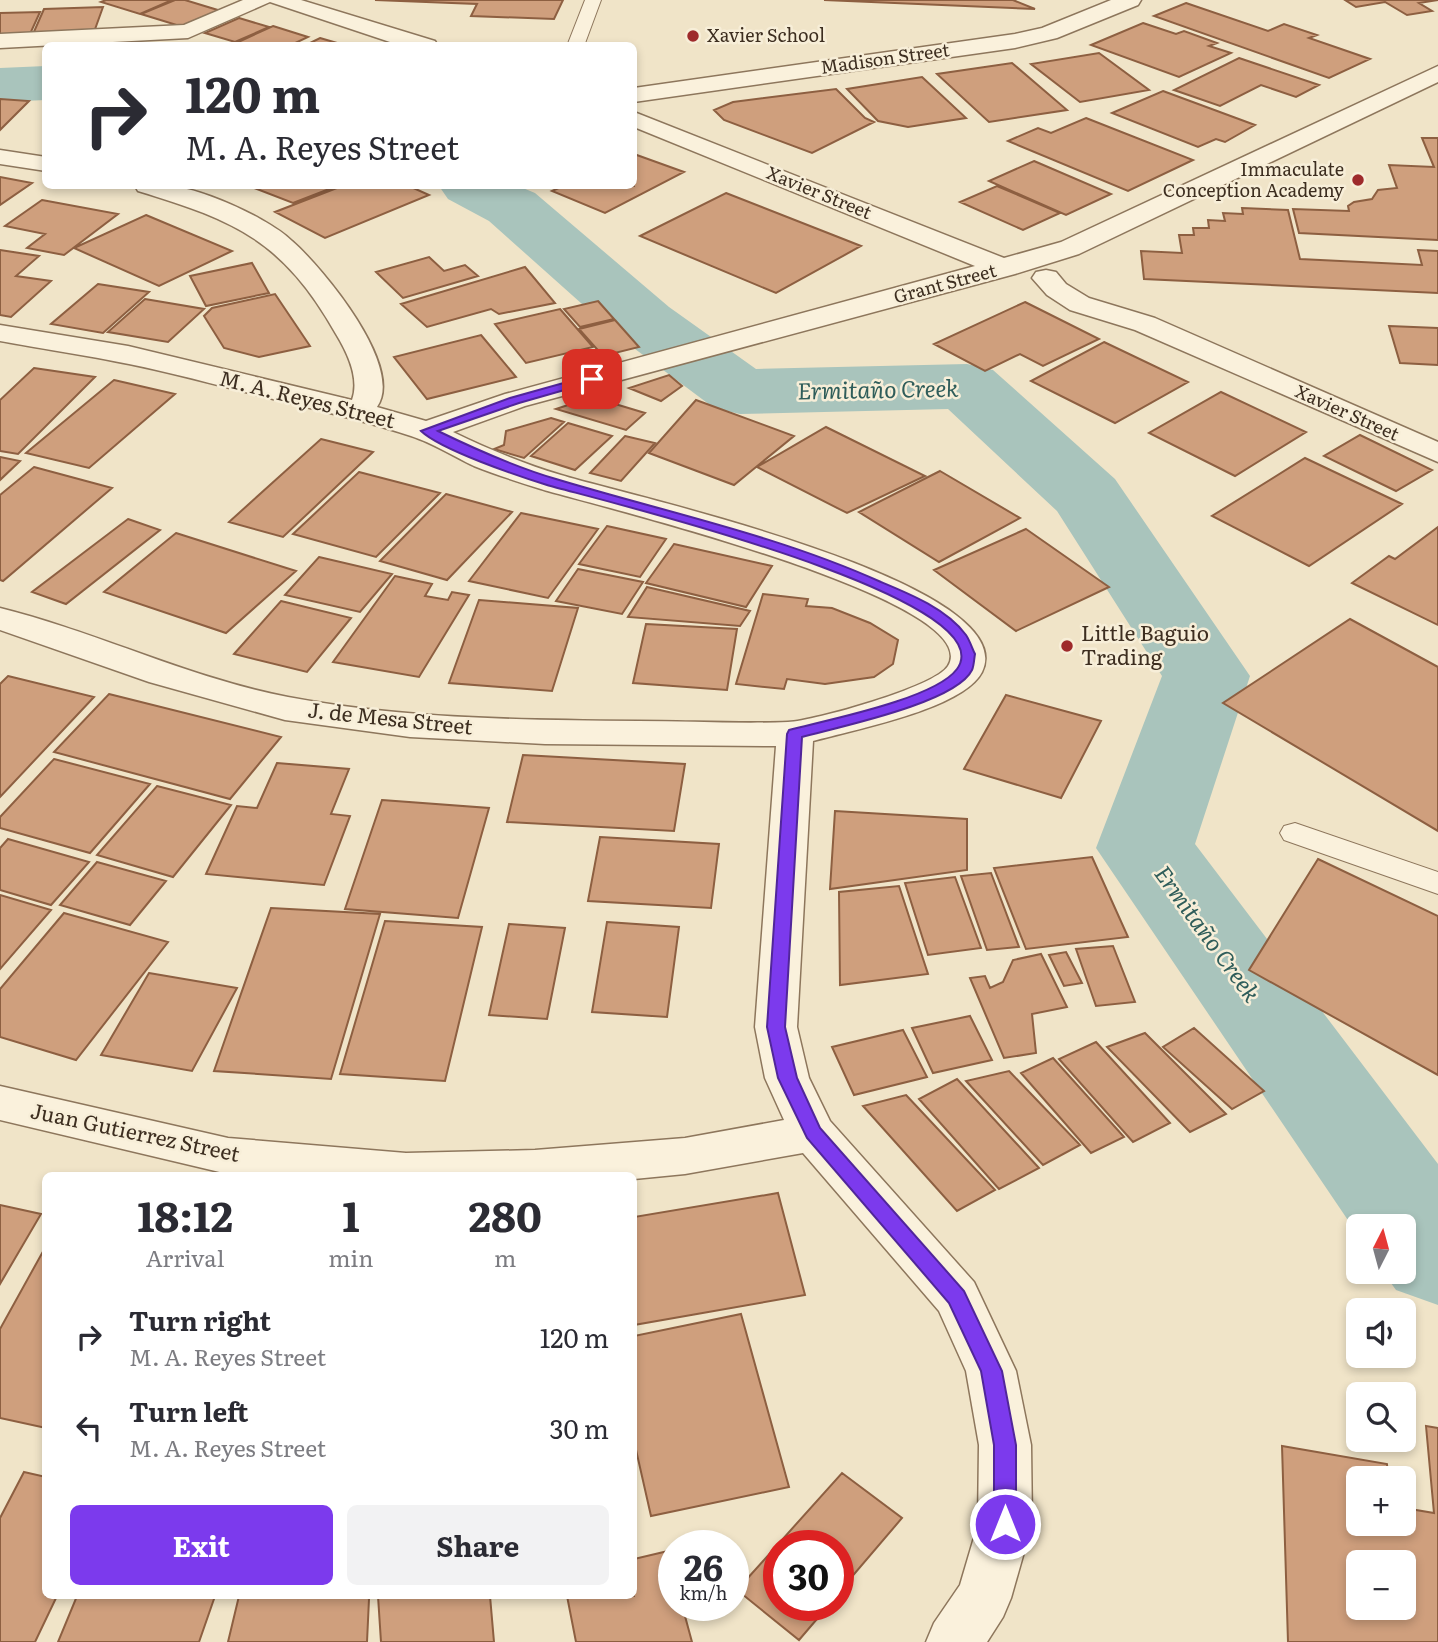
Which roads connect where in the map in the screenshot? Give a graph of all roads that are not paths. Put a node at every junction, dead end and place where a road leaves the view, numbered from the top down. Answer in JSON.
{"nodes":[{"id":1,"x":261,"y":0,"type":"edge"},
{"id":2,"x":279,"y":0,"type":"edge"},
{"id":3,"x":593,"y":0,"type":"edge"},
{"id":4,"x":1130,"y":0,"type":"edge"},
{"id":5,"x":0,"y":41,"type":"edge"},
{"id":6,"x":414,"y":42,"type":"edge"},
{"id":7,"x":577,"y":42,"type":"edge"},
{"id":8,"x":1438,"y":72,"type":"edge"},
{"id":9,"x":637,"y":95,"type":"edge"},
{"id":10,"x":637,"y":120,"type":"edge"},
{"id":11,"x":0,"y":157,"type":"edge"},
{"id":12,"x":42,"y":163,"type":"edge"},
{"id":13,"x":156,"y":189,"type":"edge"},
{"id":14,"x":1012,"y":266,"type":"junction"},
{"id":15,"x":0,"y":333,"type":"edge"},
{"id":16,"x":358,"y":411,"type":"junction"},
{"id":17,"x":427,"y":431,"type":"junction"},
{"id":18,"x":1438,"y":453,"type":"edge"},
{"id":19,"x":0,"y":618,"type":"edge"},
{"id":20,"x":795,"y":734,"type":"junction"},
{"id":21,"x":1295,"y":833,"type":"dead end"},
{"id":22,"x":1438,"y":883,"type":"edge"},
{"id":23,"x":0,"y":1102,"type":"edge"},
{"id":24,"x":813,"y":1133,"type":"junction"},
{"id":25,"x":954,"y":1642,"type":"edge"}],
"edges":[{"from":1,"to":5,"type":"street"},
{"from":2,"to":6,"type":"street"},
{"from":3,"to":7,"type":"lane"},
{"from":4,"to":9,"type":"street","name":"Madison Street"},
{"from":8,"to":14,"type":"street","name":"Grant Street"},
{"from":10,"to":14,"type":"street","name":"Xavier Street"},
{"from":11,"to":12,"type":"street"},
{"from":13,"to":16,"type":"street"},
{"from":14,"to":17,"type":"street","name":"Grant Street"},
{"from":14,"to":18,"type":"street","name":"Xavier Street"},
{"from":15,"to":16,"type":"street","name":"M. A. Reyes Street"},
{"from":16,"to":17,"type":"street","name":"M. A. Reyes Street"},
{"from":17,"to":20,"type":"street","name":"M. A. Reyes Street"},
{"from":19,"to":20,"type":"street","name":"J. de Mesa Street"},
{"from":20,"to":24,"type":"street"},
{"from":21,"to":22,"type":"lane"},
{"from":23,"to":24,"type":"street","name":"Juan Gutierrez Street"},
{"from":24,"to":25,"type":"street"}]}
